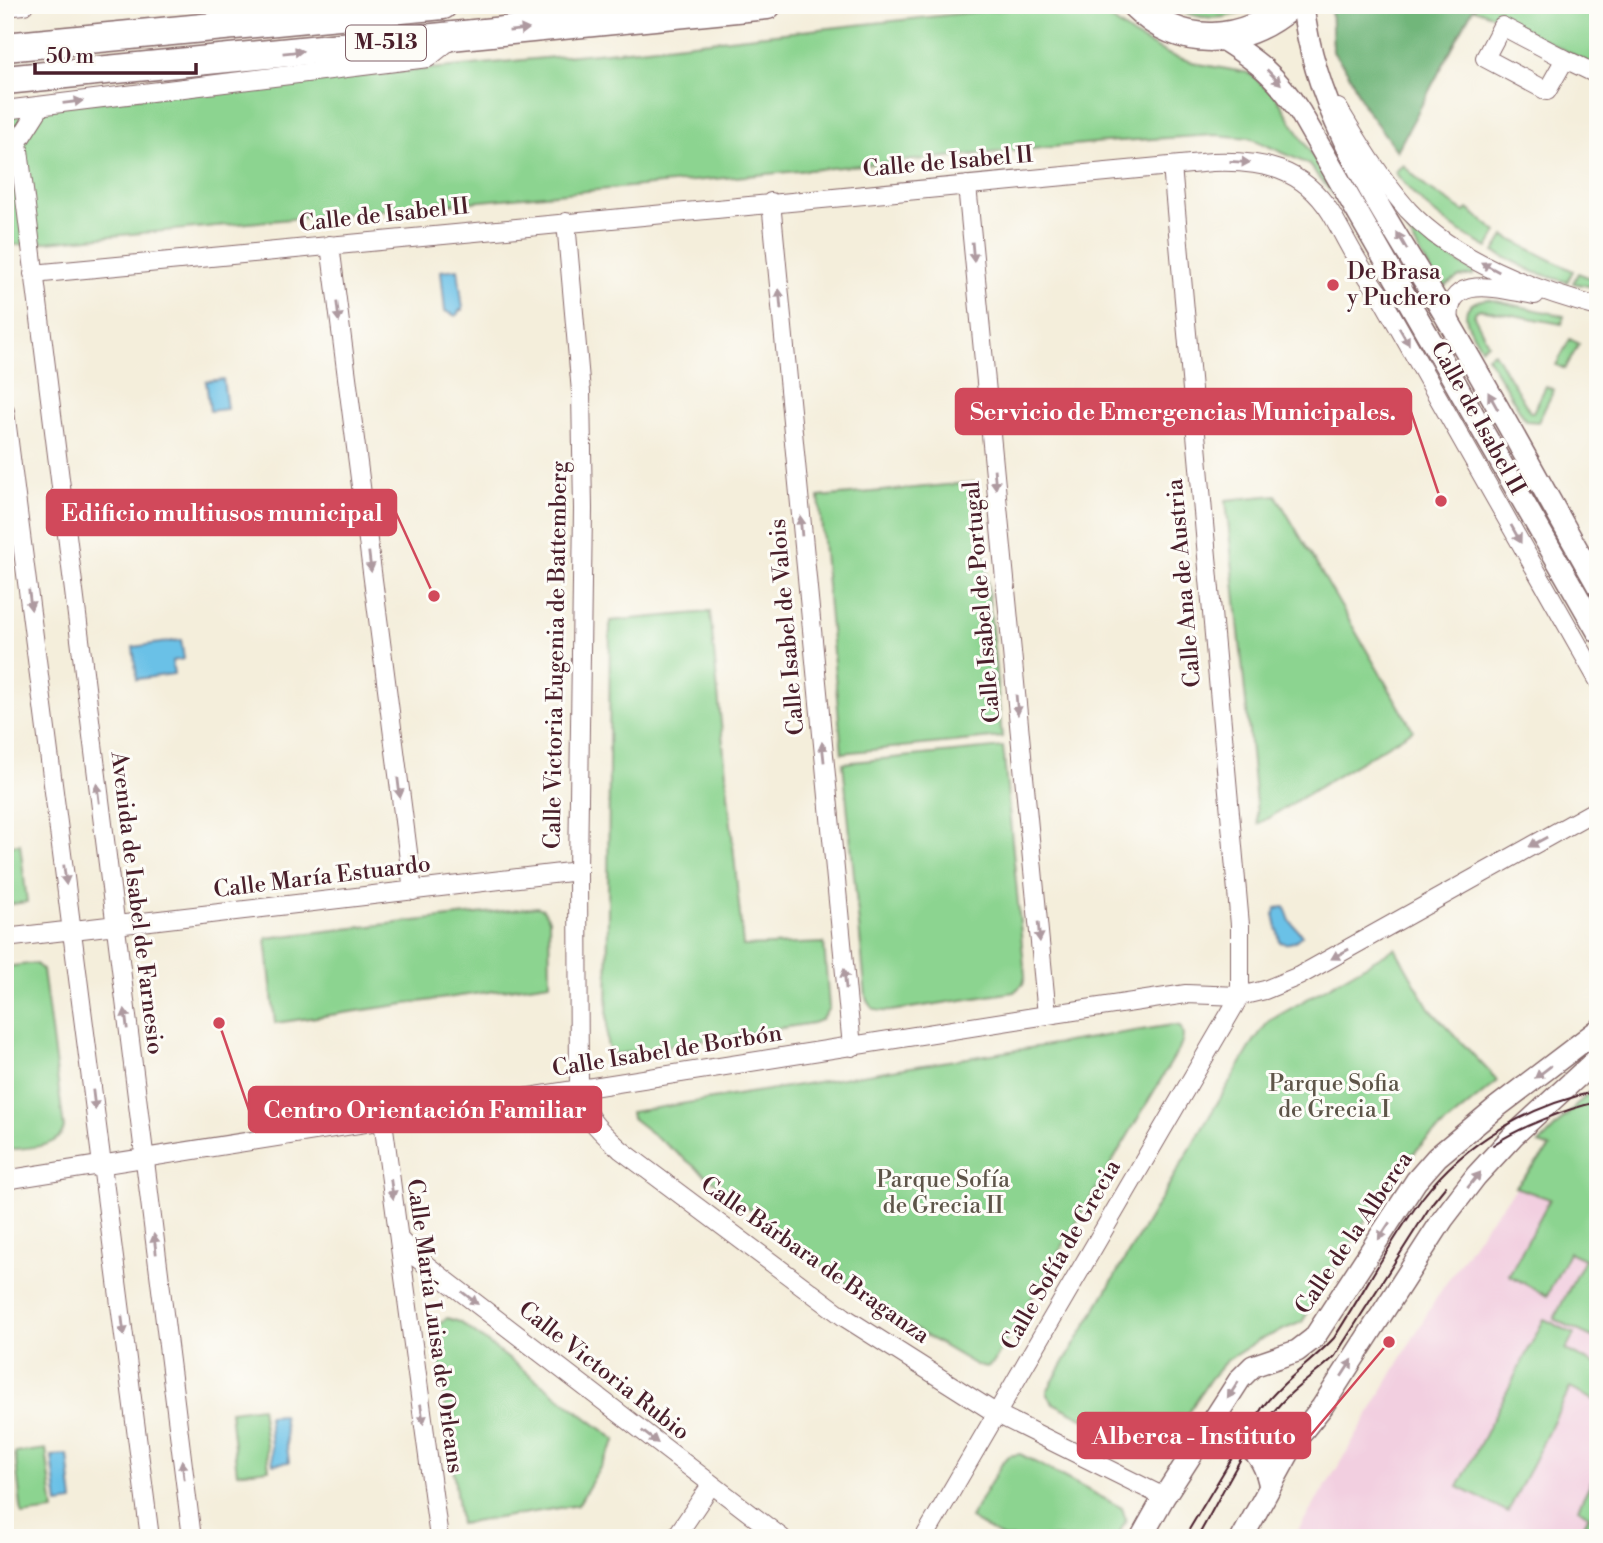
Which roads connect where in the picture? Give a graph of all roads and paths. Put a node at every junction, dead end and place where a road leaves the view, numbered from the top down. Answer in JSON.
{"nodes":[{"id":1,"x":23,"y":5,"type":"edge"},
{"id":2,"x":443,"y":5,"type":"edge"},
{"id":3,"x":767,"y":5,"type":"edge"},
{"id":4,"x":1136,"y":5,"type":"edge"},
{"id":5,"x":1290,"y":5,"type":"edge"},
{"id":6,"x":1303,"y":5,"type":"edge"},
{"id":7,"x":5,"y":7,"type":"edge"},
{"id":8,"x":456,"y":36,"type":"junction"},
{"id":9,"x":1219,"y":37,"type":"junction"},
{"id":10,"x":5,"y":47,"type":"edge"},
{"id":11,"x":1313,"y":55,"type":"junction"},
{"id":12,"x":1565,"y":59,"type":"dead end"},
{"id":13,"x":1598,"y":75,"type":"edge"},
{"id":14,"x":5,"y":80,"type":"edge"},
{"id":15,"x":41,"y":106,"type":"junction"},
{"id":16,"x":5,"y":110,"type":"edge"},
{"id":17,"x":1172,"y":166,"type":"junction"},
{"id":18,"x":967,"y":184,"type":"junction"},
{"id":19,"x":771,"y":202,"type":"junction"},
{"id":20,"x":566,"y":222,"type":"junction"},
{"id":21,"x":330,"y":245,"type":"junction"},
{"id":22,"x":33,"y":274,"type":"junction"},
{"id":23,"x":1577,"y":301,"type":"junction"},
{"id":24,"x":1598,"y":307,"type":"edge"},
{"id":25,"x":1450,"y":324,"type":"junction"},
{"id":26,"x":5,"y":411,"type":"edge"},
{"id":27,"x":1598,"y":586,"type":"edge"},
{"id":28,"x":1598,"y":632,"type":"edge"},
{"id":29,"x":1595,"y":672,"type":"edge"},
{"id":30,"x":1598,"y":809,"type":"edge"},
{"id":31,"x":578,"y":871,"type":"junction"},
{"id":32,"x":412,"y":891,"type":"junction"},
{"id":33,"x":115,"y":927,"type":"junction"},
{"id":34,"x":72,"y":929,"type":"junction"},
{"id":35,"x":5,"y":938,"type":"edge"},
{"id":36,"x":1240,"y":996,"type":"junction"},
{"id":37,"x":1047,"y":1014,"type":"junction"},
{"id":38,"x":1598,"y":1030,"type":"edge"},
{"id":39,"x":852,"y":1047,"type":"junction"},
{"id":40,"x":1598,"y":1058,"type":"edge"},
{"id":41,"x":579,"y":1089,"type":"junction"},
{"id":42,"x":383,"y":1121,"type":"junction"},
{"id":43,"x":145,"y":1158,"type":"junction"},
{"id":44,"x":102,"y":1164,"type":"junction"},
{"id":45,"x":5,"y":1180,"type":"edge"},
{"id":46,"x":399,"y":1239,"type":"junction"},
{"id":47,"x":997,"y":1414,"type":"junction"},
{"id":48,"x":1199,"y":1443,"type":"junction"},
{"id":49,"x":710,"y":1485,"type":"junction"},
{"id":50,"x":1270,"y":1487,"type":"junction"},
{"id":51,"x":1164,"y":1497,"type":"junction"},
{"id":52,"x":150,"y":1538,"type":"edge"},
{"id":53,"x":192,"y":1538,"type":"edge"},
{"id":54,"x":439,"y":1538,"type":"edge"},
{"id":55,"x":675,"y":1538,"type":"edge"},
{"id":56,"x":782,"y":1538,"type":"edge"},
{"id":57,"x":924,"y":1538,"type":"edge"},
{"id":58,"x":1142,"y":1538,"type":"edge"},
{"id":59,"x":1242,"y":1538,"type":"edge"}],
"edges":[{"from":1,"to":7,"type":"street"},
{"from":2,"to":10,"type":"main road","number":"M-513"},
{"from":8,"to":3,"type":"main road","number":"M-513","one_way":true},
{"from":4,"to":9,"type":"main road"},
{"from":5,"to":9,"type":"main road"},
{"from":6,"to":11,"type":"street"},
{"from":14,"to":8,"type":"main road","number":"M-513","one_way":true},
{"from":15,"to":8,"type":"street","one_way":true},
{"from":9,"to":28,"type":"street","one_way":true},
{"from":23,"to":11,"type":"street","one_way":true},
{"from":25,"to":11,"type":"street","one_way":true},
{"from":12,"to":13,"type":"street"},
{"from":15,"to":16,"type":"street"},
{"from":15,"to":22,"type":"street","name":"Avenida de Isabel de Farnesio"},
{"from":17,"to":18,"type":"street","name":"Calle de Isabel II"},
{"from":17,"to":29,"type":"street","name":"Calle de Isabel II","one_way":true},
{"from":17,"to":36,"type":"street","name":"Calle Ana de Austria"},
{"from":18,"to":19,"type":"street","name":"Calle de Isabel II"},
{"from":18,"to":37,"type":"street","name":"Calle Isabel de Portugal","one_way":true},
{"from":19,"to":20,"type":"street","name":"Calle de Isabel II"},
{"from":39,"to":19,"type":"street","name":"Calle Isabel de Valois","one_way":true},
{"from":20,"to":21,"type":"street","name":"Calle de Isabel II"},
{"from":20,"to":31,"type":"street","name":"Calle Victoria Eugenia de Battemberg"},
{"from":21,"to":22,"type":"street","name":"Calle de Isabel II"},
{"from":21,"to":32,"type":"street","one_way":true},
{"from":33,"to":22,"type":"street","name":"Avenida de Isabel de Farnesio","one_way":true},
{"from":23,"to":24,"type":"street"},
{"from":23,"to":25,"type":"street"},
{"from":27,"to":25,"type":"street","one_way":true},
{"from":26,"to":34,"type":"street","one_way":true},
{"from":30,"to":36,"type":"street","one_way":true},
{"from":31,"to":32,"type":"street","name":"Calle María Estuardo"},
{"from":31,"to":41,"type":"street","name":"Calle Victoria Eugenia de Battemberg"},
{"from":32,"to":33,"type":"street","name":"Calle María Estuardo"},
{"from":33,"to":34,"type":"street","name":"Calle María Estuardo"},
{"from":43,"to":33,"type":"street","name":"Avenida de Isabel de Farnesio","one_way":true},
{"from":34,"to":35,"type":"street","name":"Calle María Estuardo"},
{"from":34,"to":44,"type":"street","one_way":true},
{"from":36,"to":37,"type":"street","name":"Calle Isabel de Borbón"},
{"from":36,"to":47,"type":"street","name":"Calle Sofía de Grecia"},
{"from":37,"to":39,"type":"street","name":"Calle Isabel de Borbón"},
{"from":38,"to":48,"type":"street","name":"Calle de la Alberca","one_way":true},
{"from":39,"to":41,"type":"street","name":"Calle Isabel de Borbón"},
{"from":50,"to":40,"type":"street","one_way":true},
{"from":41,"to":42,"type":"street","name":"Calle Isabel de Borbón"},
{"from":41,"to":47,"type":"street","name":"Calle Bárbara de Braganza"},
{"from":42,"to":43,"type":"street","name":"Calle Isabel de Borbón"},
{"from":42,"to":46,"type":"street","name":"Calle María Luisa de Orleans","one_way":true},
{"from":43,"to":44,"type":"street","name":"Calle Isabel de Borbón"},
{"from":53,"to":43,"type":"street","name":"Avenida de Isabel de Farnesio","one_way":true},
{"from":44,"to":45,"type":"street","name":"Calle Isabel de Borbón"},
{"from":44,"to":52,"type":"street","one_way":true},
{"from":46,"to":49,"type":"street","name":"Calle Victoria Rubio","one_way":true},
{"from":46,"to":54,"type":"street","name":"Calle María Luisa de Orleans","one_way":true},
{"from":47,"to":51,"type":"street","name":"Calle Bárbara de Braganza"},
{"from":47,"to":57,"type":"street","name":"Calle Sofía de Grecia"},
{"from":48,"to":50,"type":"street"},
{"from":48,"to":51,"type":"street","name":"Calle de la Alberca"},
{"from":49,"to":55,"type":"street"},
{"from":49,"to":56,"type":"street","name":"Calle Victoria Rubio"},
{"from":50,"to":59,"type":"street"},
{"from":51,"to":58,"type":"street","name":"Calle de la Alberca"}]}
